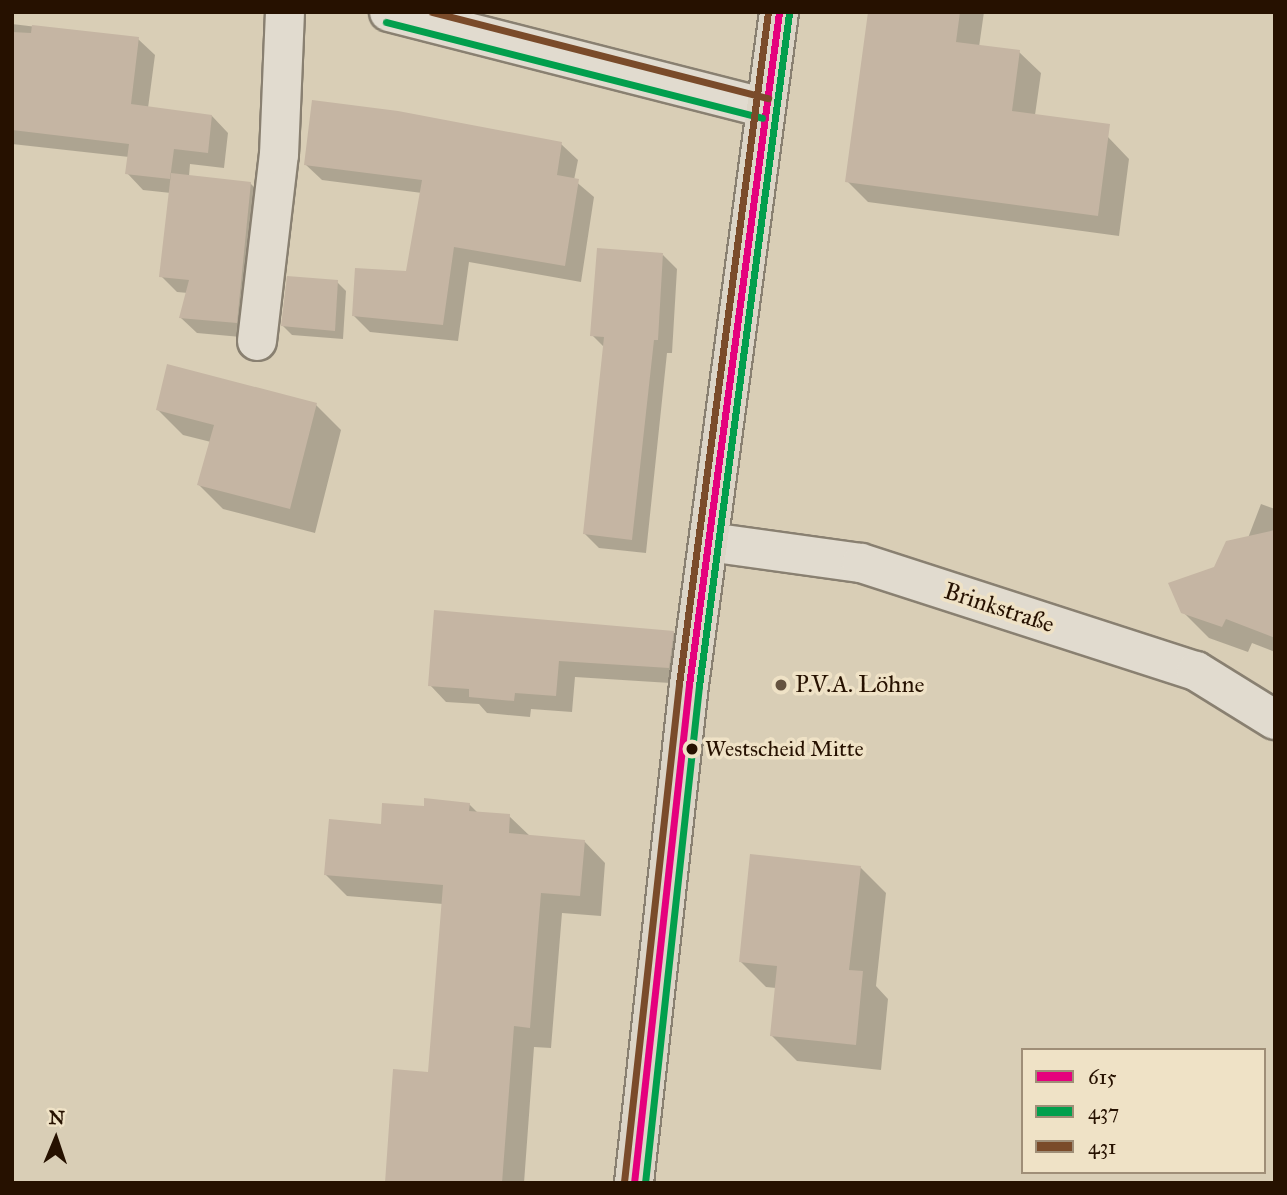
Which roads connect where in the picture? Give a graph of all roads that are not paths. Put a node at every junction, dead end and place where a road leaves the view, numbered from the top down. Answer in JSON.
{"nodes":[{"id":1,"x":285,"y":12,"type":"edge"},
{"id":2,"x":389,"y":12,"type":"edge"},
{"id":3,"x":779,"y":12,"type":"edge"},
{"id":4,"x":765,"y":108,"type":"junction"},
{"id":5,"x":257,"y":341,"type":"dead end"},
{"id":6,"x":709,"y":542,"type":"junction"},
{"id":7,"x":1275,"y":720,"type":"edge"},
{"id":8,"x":634,"y":1183,"type":"edge"}],
"edges":[{"from":1,"to":5,"type":"street"},
{"from":2,"to":4,"type":"street"},
{"from":3,"to":4,"type":"main road"},
{"from":4,"to":6,"type":"main road"},
{"from":6,"to":7,"type":"street","name":"Brinkstraße"},
{"from":6,"to":8,"type":"main road"}]}
